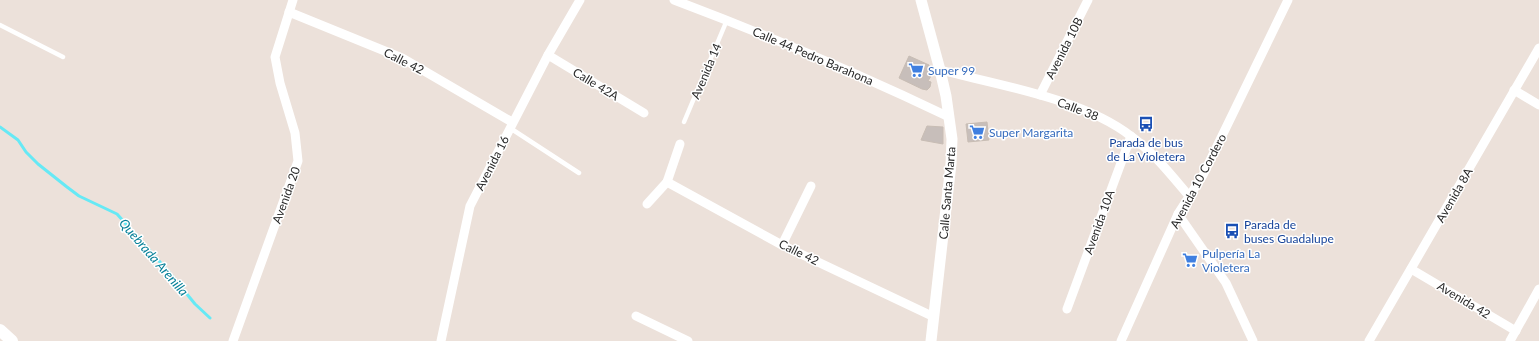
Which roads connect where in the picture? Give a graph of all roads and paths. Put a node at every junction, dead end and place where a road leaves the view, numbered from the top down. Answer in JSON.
{"nodes":[{"id":1,"x":293,"y":0,"type":"edge"},
{"id":2,"x":580,"y":0,"type":"edge"},
{"id":3,"x":674,"y":0,"type":"edge"},
{"id":4,"x":921,"y":0,"type":"edge"},
{"id":5,"x":1088,"y":0,"type":"edge"},
{"id":6,"x":1288,"y":0,"type":"edge"},
{"id":7,"x":289,"y":12,"type":"junction"},
{"id":8,"x":727,"y":20,"type":"junction"},
{"id":9,"x":0,"y":25,"type":"edge"},
{"id":10,"x":1539,"y":48,"type":"edge"},
{"id":11,"x":548,"y":55,"type":"junction"},
{"id":12,"x":63,"y":57,"type":"dead end"},
{"id":13,"x":940,"y":70,"type":"junction"},
{"id":14,"x":1514,"y":90,"type":"junction"},
{"id":15,"x":1040,"y":95,"type":"junction"},
{"id":16,"x":1539,"y":105,"type":"edge"},
{"id":17,"x":644,"y":113,"type":"dead end"},
{"id":18,"x":949,"y":118,"type":"junction"},
{"id":19,"x":684,"y":122,"type":"dead end"},
{"id":20,"x":511,"y":125,"type":"junction"},
{"id":21,"x":1131,"y":136,"type":"junction"},
{"id":22,"x":680,"y":144,"type":"dead end"},
{"id":23,"x":579,"y":173,"type":"dead end"},
{"id":24,"x":666,"y":182,"type":"junction"},
{"id":25,"x":811,"y":186,"type":"dead end"},
{"id":26,"x":1189,"y":196,"type":"junction"},
{"id":27,"x":648,"y":204,"type":"dead end"},
{"id":28,"x":1178,"y":214,"type":"junction"},
{"id":29,"x":782,"y":245,"type":"junction"},
{"id":30,"x":1411,"y":269,"type":"junction"},
{"id":31,"x":1539,"y":289,"type":"edge"},
{"id":32,"x":1067,"y":309,"type":"dead end"},
{"id":33,"x":636,"y":316,"type":"dead end"},
{"id":34,"x":934,"y":317,"type":"junction"},
{"id":35,"x":0,"y":330,"type":"edge"},
{"id":36,"x":1516,"y":331,"type":"junction"},
{"id":37,"x":12,"y":341,"type":"edge"},
{"id":38,"x":234,"y":341,"type":"edge"},
{"id":39,"x":441,"y":341,"type":"edge"},
{"id":40,"x":688,"y":341,"type":"edge"},
{"id":41,"x":931,"y":341,"type":"edge"},
{"id":42,"x":1121,"y":341,"type":"edge"},
{"id":43,"x":1253,"y":341,"type":"edge"},
{"id":44,"x":1369,"y":341,"type":"edge"},
{"id":45,"x":1510,"y":341,"type":"edge"}],
"edges":[{"from":1,"to":7,"type":"street","name":"Avenida 20"},
{"from":2,"to":11,"type":"street","name":"Avenida 16"},
{"from":3,"to":8,"type":"street","name":"Calle 44 Pedro Barahona"},
{"from":4,"to":13,"type":"street","name":"Calle Santa Marta"},
{"from":5,"to":15,"type":"street","name":"Avenida 10B"},
{"from":6,"to":26,"type":"street","name":"Avenida 10 Cordero"},
{"from":7,"to":20,"type":"street","name":"Calle 42"},
{"from":7,"to":38,"type":"street","name":"Avenida 20"},
{"from":8,"to":18,"type":"street","name":"Calle 44 Pedro Barahona"},
{"from":8,"to":19,"type":"lane","name":"Avenida 14"},
{"from":9,"to":12,"type":"lane"},
{"from":10,"to":14,"type":"street","name":"Avenida 8A"},
{"from":11,"to":17,"type":"street","name":"Calle 42A"},
{"from":11,"to":20,"type":"street","name":"Avenida 16"},
{"from":13,"to":15,"type":"street","name":"Calle 38"},
{"from":13,"to":18,"type":"street","name":"Calle Santa Marta"},
{"from":14,"to":16,"type":"street"},
{"from":14,"to":30,"type":"street","name":"Avenida 8A"},
{"from":15,"to":21,"type":"street","name":"Calle 38"},
{"from":18,"to":34,"type":"street","name":"Calle Santa Marta"},
{"from":20,"to":23,"type":"lane","name":"Calle 42"},
{"from":20,"to":39,"type":"street","name":"Avenida 16"},
{"from":21,"to":26,"type":"street","name":"Calle 38"},
{"from":21,"to":32,"type":"street","name":"Avenida 10A"},
{"from":22,"to":24,"type":"street"},
{"from":24,"to":27,"type":"street"},
{"from":24,"to":29,"type":"street","name":"Calle 42"},
{"from":25,"to":29,"type":"street"},
{"from":26,"to":28,"type":"street","name":"Avenida 10 Cordero"},
{"from":28,"to":42,"type":"street","name":"Avenida 10 Cordero"},
{"from":28,"to":43,"type":"street"},
{"from":29,"to":34,"type":"street","name":"Calle 42"},
{"from":30,"to":36,"type":"street","name":"Avenida 42"},
{"from":30,"to":44,"type":"street","name":"Avenida 8A"},
{"from":31,"to":36,"type":"street"},
{"from":33,"to":40,"type":"street"},
{"from":34,"to":41,"type":"street","name":"Calle Santa Marta"},
{"from":35,"to":37,"type":"main road"},
{"from":36,"to":45,"type":"street"}]}
